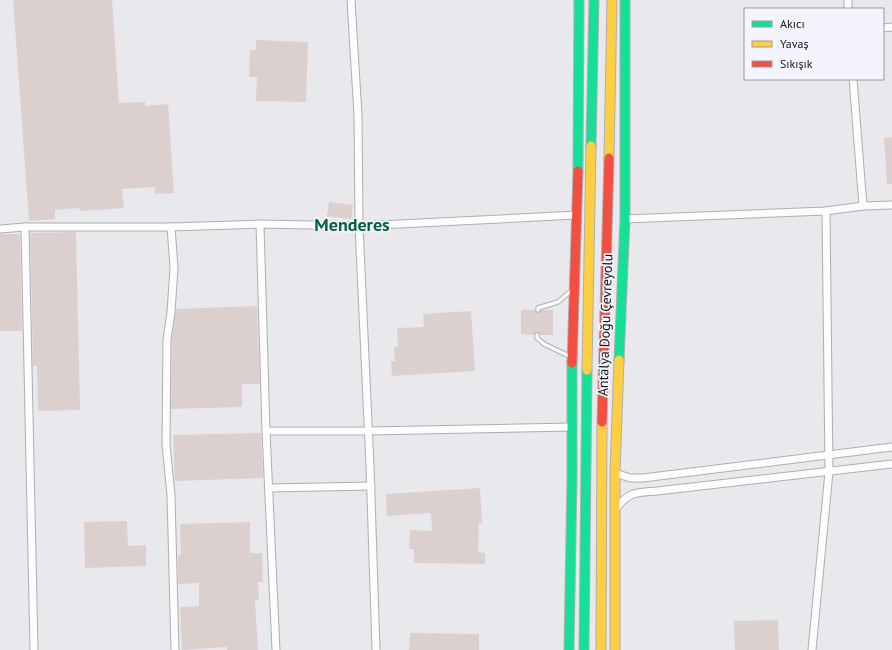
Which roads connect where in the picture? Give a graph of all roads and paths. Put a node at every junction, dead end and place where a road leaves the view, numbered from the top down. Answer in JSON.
{"nodes":[{"id":1,"x":351,"y":0,"type":"edge"},
{"id":2,"x":579,"y":0,"type":"edge"},
{"id":3,"x":594,"y":0,"type":"edge"},
{"id":4,"x":612,"y":0,"type":"edge"},
{"id":5,"x":625,"y":0,"type":"edge"},
{"id":6,"x":852,"y":80,"type":"edge"},
{"id":7,"x":892,"y":205,"type":"edge"},
{"id":8,"x":863,"y":206,"type":"junction"},
{"id":9,"x":826,"y":211,"type":"junction"},
{"id":10,"x":577,"y":215,"type":"junction"},
{"id":11,"x":625,"y":219,"type":"junction"},
{"id":12,"x":260,"y":224,"type":"junction"},
{"id":13,"x":359,"y":226,"type":"junction"},
{"id":14,"x":171,"y":227,"type":"junction"},
{"id":15,"x":25,"y":228,"type":"junction"},
{"id":16,"x":0,"y":229,"type":"edge"},
{"id":17,"x":574,"y":288,"type":"junction"},
{"id":18,"x":538,"y":310,"type":"dead end"},
{"id":19,"x":537,"y":335,"type":"dead end"},
{"id":20,"x":572,"y":358,"type":"junction"},
{"id":21,"x":572,"y":427,"type":"junction"},
{"id":22,"x":266,"y":431,"type":"junction"},
{"id":23,"x":369,"y":431,"type":"junction"},
{"id":24,"x":892,"y":447,"type":"edge"},
{"id":25,"x":829,"y":455,"type":"junction"},
{"id":26,"x":892,"y":464,"type":"edge"},
{"id":27,"x":829,"y":472,"type":"junction"},
{"id":28,"x":615,"y":473,"type":"junction"},
{"id":29,"x":371,"y":486,"type":"junction"},
{"id":30,"x":269,"y":488,"type":"junction"},
{"id":31,"x":615,"y":510,"type":"junction"},
{"id":32,"x":34,"y":650,"type":"edge"},
{"id":33,"x":175,"y":650,"type":"edge"},
{"id":34,"x":276,"y":650,"type":"edge"},
{"id":35,"x":376,"y":650,"type":"edge"},
{"id":36,"x":569,"y":650,"type":"edge"},
{"id":37,"x":584,"y":650,"type":"edge"},
{"id":38,"x":600,"y":650,"type":"edge"},
{"id":39,"x":615,"y":650,"type":"edge"},
{"id":40,"x":812,"y":650,"type":"edge"}],
"edges":[{"from":1,"to":13,"type":"street"},
{"from":2,"to":10,"type":"street"},
{"from":3,"to":37,"type":"street","name":"Antalya Doğu Çevreyolu"},
{"from":4,"to":38,"type":"street","name":"Antalya Doğu Çevreyolu"},
{"from":5,"to":11,"type":"street"},
{"from":6,"to":8,"type":"street"},
{"from":7,"to":8,"type":"street"},
{"from":8,"to":9,"type":"street"},
{"from":9,"to":11,"type":"street"},
{"from":9,"to":25,"type":"street"},
{"from":10,"to":13,"type":"street"},
{"from":10,"to":17,"type":"street"},
{"from":11,"to":28,"type":"street"},
{"from":12,"to":13,"type":"street"},
{"from":12,"to":14,"type":"street"},
{"from":12,"to":22,"type":"street"},
{"from":13,"to":23,"type":"street"},
{"from":14,"to":15,"type":"street"},
{"from":14,"to":33,"type":"street"},
{"from":15,"to":16,"type":"street"},
{"from":15,"to":32,"type":"street"},
{"from":17,"to":18,"type":"lane"},
{"from":17,"to":20,"type":"street"},
{"from":19,"to":20,"type":"lane"},
{"from":20,"to":21,"type":"street"},
{"from":21,"to":23,"type":"street"},
{"from":21,"to":36,"type":"street"},
{"from":22,"to":23,"type":"street"},
{"from":22,"to":30,"type":"street"},
{"from":23,"to":29,"type":"street"},
{"from":24,"to":25,"type":"street"},
{"from":25,"to":27,"type":"street"},
{"from":25,"to":28,"type":"street"},
{"from":26,"to":27,"type":"street"},
{"from":27,"to":31,"type":"street"},
{"from":27,"to":40,"type":"street"},
{"from":28,"to":31,"type":"street"},
{"from":29,"to":30,"type":"street"},
{"from":29,"to":35,"type":"street"},
{"from":30,"to":34,"type":"street"},
{"from":31,"to":39,"type":"street"}]}
